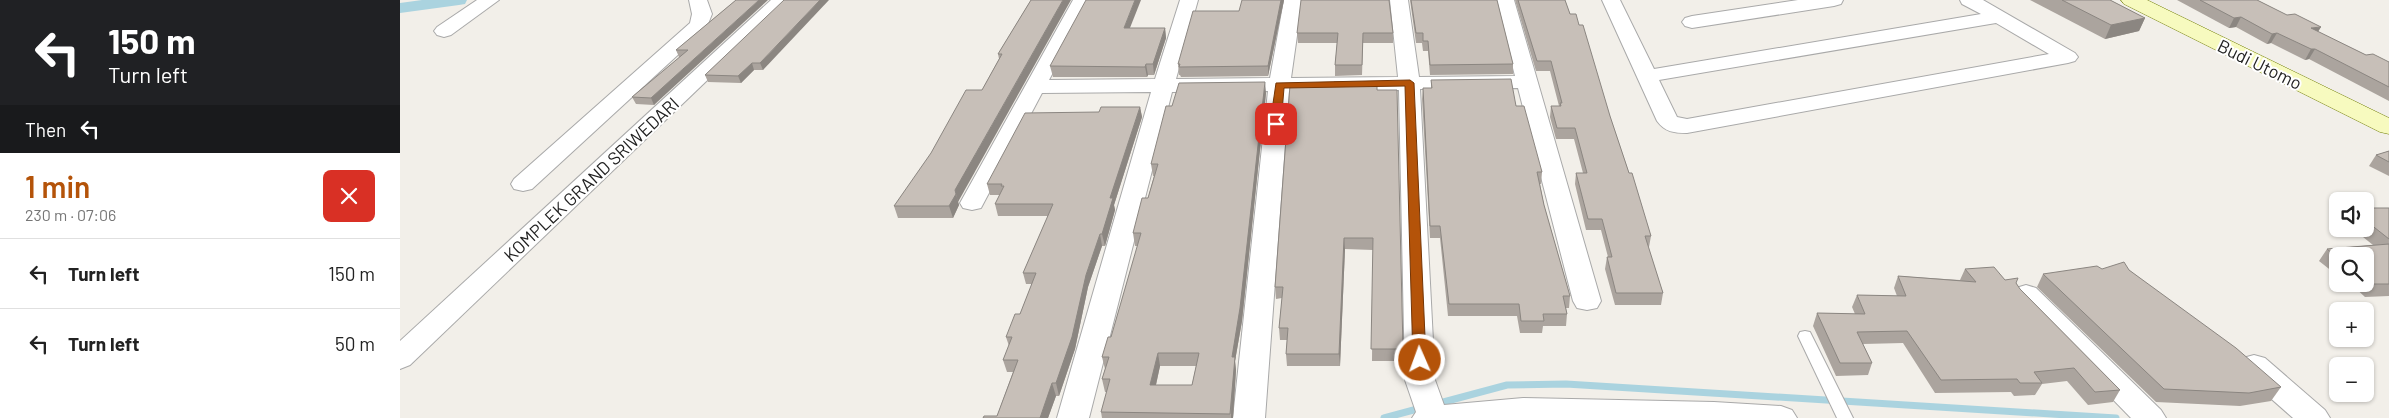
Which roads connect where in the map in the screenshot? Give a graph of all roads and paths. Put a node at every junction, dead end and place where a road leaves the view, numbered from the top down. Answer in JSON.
{"nodes":[{"id":1,"x":698,"y":0,"type":"edge"},
{"id":2,"x":782,"y":0,"type":"edge"},
{"id":3,"x":1082,"y":0,"type":"edge"},
{"id":4,"x":1189,"y":0,"type":"edge"},
{"id":5,"x":1293,"y":0,"type":"edge"},
{"id":6,"x":1399,"y":0,"type":"edge"},
{"id":7,"x":1505,"y":0,"type":"edge"},
{"id":8,"x":1611,"y":0,"type":"edge"},
{"id":9,"x":1834,"y":0,"type":"edge"},
{"id":10,"x":1969,"y":0,"type":"edge"},
{"id":11,"x":2131,"y":0,"type":"edge"},
{"id":12,"x":490,"y":1,"type":"edge"},
{"id":13,"x":2000,"y":17,"type":"junction"},
{"id":14,"x":1692,"y":22,"type":"dead end"},
{"id":15,"x":444,"y":31,"type":"dead end"},
{"id":16,"x":1647,"y":76,"type":"junction"},
{"id":17,"x":1529,"y":82,"type":"junction"},
{"id":18,"x":1410,"y":83,"type":"junction"},
{"id":19,"x":1279,"y":85,"type":"junction"},
{"id":20,"x":1163,"y":86,"type":"junction"},
{"id":21,"x":1035,"y":87,"type":"junction"},
{"id":22,"x":2389,"y":127,"type":"edge"},
{"id":23,"x":523,"y":184,"type":"dead end"},
{"id":24,"x":972,"y":203,"type":"dead end"},
{"id":25,"x":2026,"y":294,"type":"edge"},
{"id":26,"x":1587,"y":301,"type":"dead end"},
{"id":27,"x":1805,"y":336,"type":"dead end"},
{"id":28,"x":2231,"y":347,"type":"edge"},
{"id":29,"x":400,"y":358,"type":"edge"},
{"id":30,"x":1524,"y":414,"type":"edge"},
{"id":31,"x":2146,"y":414,"type":"edge"},
{"id":32,"x":1430,"y":415,"type":"edge"},
{"id":33,"x":1715,"y":416,"type":"edge"},
{"id":34,"x":1844,"y":416,"type":"edge"},
{"id":35,"x":2311,"y":416,"type":"edge"},
{"id":36,"x":1073,"y":418,"type":"edge"},
{"id":37,"x":1248,"y":418,"type":"edge"},
{"id":38,"x":1781,"y":418,"type":"edge"}],
"edges":[{"from":1,"to":23,"type":"street"},
{"from":2,"to":29,"type":"street","name":"KOMPLEK GRAND SRIWEDARI"},
{"from":3,"to":21,"type":"street"},
{"from":4,"to":20,"type":"street"},
{"from":5,"to":19,"type":"street"},
{"from":6,"to":18,"type":"street"},
{"from":7,"to":17,"type":"street"},
{"from":8,"to":16,"type":"street"},
{"from":9,"to":14,"type":"street"},
{"from":10,"to":13,"type":"street"},
{"from":11,"to":22,"type":"street","name":"Budi Utomo"},
{"from":12,"to":15,"type":"street"},
{"from":13,"to":16,"type":"street"},
{"from":13,"to":16,"type":"street"},
{"from":17,"to":18,"type":"street"},
{"from":17,"to":26,"type":"street"},
{"from":18,"to":19,"type":"street"},
{"from":18,"to":32,"type":"street"},
{"from":19,"to":20,"type":"street"},
{"from":19,"to":37,"type":"street"},
{"from":20,"to":21,"type":"street"},
{"from":20,"to":36,"type":"street"},
{"from":21,"to":24,"type":"street"},
{"from":25,"to":31,"type":"street"},
{"from":27,"to":34,"type":"lane"},
{"from":28,"to":35,"type":"street"},
{"from":30,"to":32,"type":"street"},
{"from":30,"to":33,"type":"street"},
{"from":33,"to":38,"type":"street"}]}
